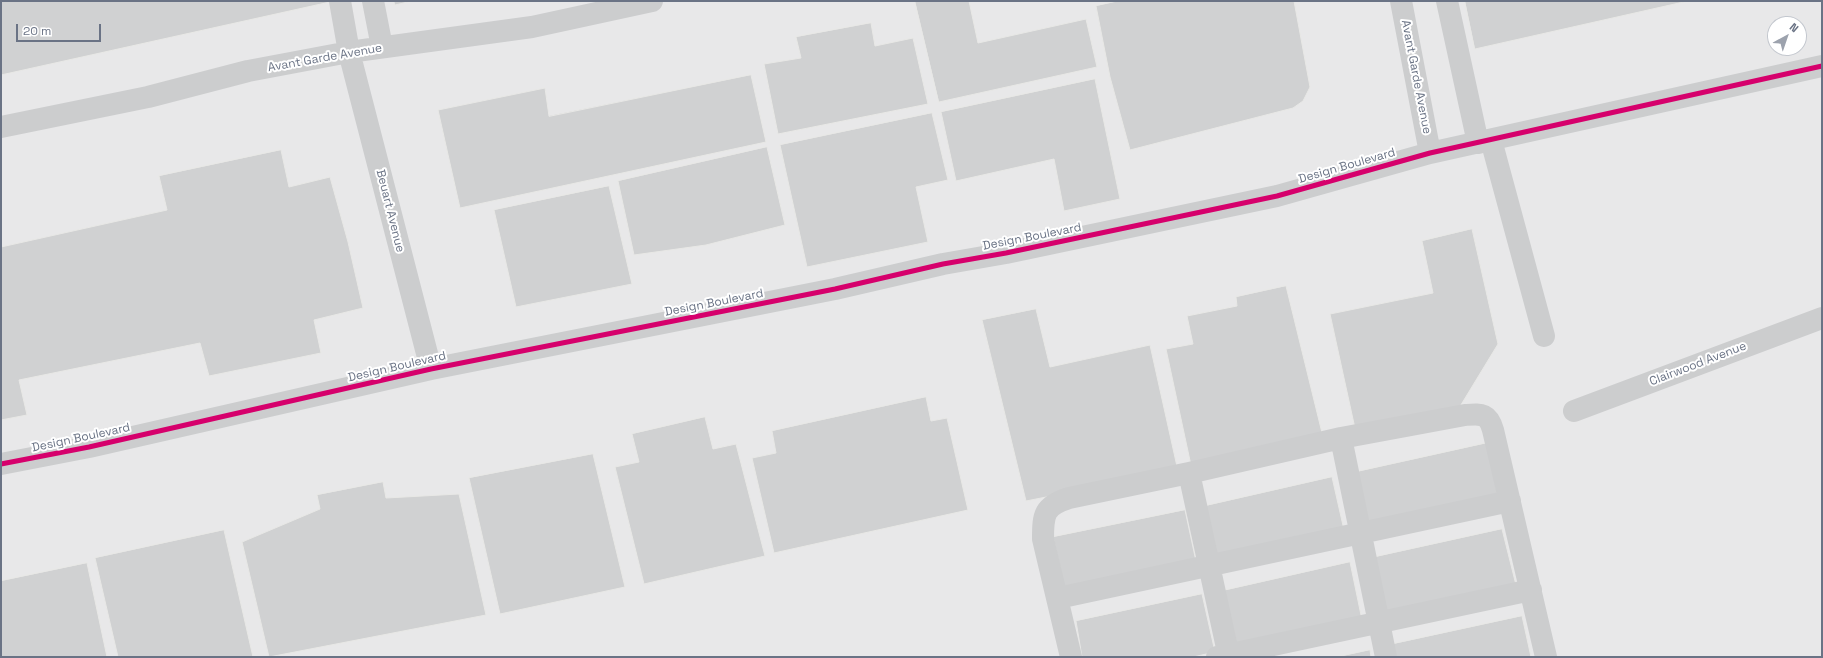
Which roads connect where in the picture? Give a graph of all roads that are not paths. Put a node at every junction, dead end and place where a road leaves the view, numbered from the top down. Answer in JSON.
{"nodes":[{"id":1,"x":340,"y":1,"type":"edge"},
{"id":2,"x":373,"y":1,"type":"edge"},
{"id":3,"x":652,"y":1,"type":"edge"},
{"id":4,"x":1401,"y":1,"type":"edge"},
{"id":5,"x":1447,"y":1,"type":"edge"},
{"id":6,"x":382,"y":47,"type":"junction"},
{"id":7,"x":350,"y":52,"type":"junction"},
{"id":8,"x":1822,"y":66,"type":"edge"},
{"id":9,"x":1,"y":127,"type":"edge"},
{"id":10,"x":1484,"y":141,"type":"junction"},
{"id":11,"x":1430,"y":153,"type":"junction"},
{"id":12,"x":1822,"y":318,"type":"edge"},
{"id":13,"x":1544,"y":336,"type":"dead end"},
{"id":14,"x":431,"y":370,"type":"junction"},
{"id":15,"x":1574,"y":411,"type":"dead end"},
{"id":16,"x":1341,"y":438,"type":"junction"},
{"id":17,"x":1,"y":464,"type":"edge"},
{"id":18,"x":1189,"y":473,"type":"junction"},
{"id":19,"x":1510,"y":501,"type":"junction"},
{"id":20,"x":1361,"y":533,"type":"junction"},
{"id":21,"x":1209,"y":566,"type":"junction"},
{"id":22,"x":1531,"y":590,"type":"junction"},
{"id":23,"x":1058,"y":598,"type":"junction"},
{"id":24,"x":1380,"y":624,"type":"junction"},
{"id":25,"x":1225,"y":656,"type":"edge"},
{"id":26,"x":1071,"y":657,"type":"edge"},
{"id":27,"x":1386,"y":657,"type":"edge"},
{"id":28,"x":1546,"y":657,"type":"edge"}],
"edges":[{"from":1,"to":7,"type":"street","name":"Beuart Avenue"},
{"from":2,"to":6,"type":"street"},
{"from":3,"to":6,"type":"street","name":"Avant Garde Avenue"},
{"from":4,"to":11,"type":"street","name":"Avant Garde Avenue"},
{"from":5,"to":10,"type":"street"},
{"from":6,"to":7,"type":"street","name":"Avant Garde Avenue"},
{"from":7,"to":9,"type":"street","name":"Avant Garde Avenue"},
{"from":7,"to":14,"type":"street","name":"Beuart Avenue"},
{"from":8,"to":10,"type":"street","name":"Design Boulevard"},
{"from":10,"to":11,"type":"street","name":"Design Boulevard"},
{"from":10,"to":13,"type":"street"},
{"from":11,"to":14,"type":"street","name":"Design Boulevard"},
{"from":12,"to":15,"type":"street","name":"Clairwood Avenue"},
{"from":14,"to":17,"type":"street","name":"Design Boulevard"},
{"from":16,"to":18,"type":"street"},
{"from":16,"to":19,"type":"street"},
{"from":16,"to":20,"type":"street"},
{"from":18,"to":21,"type":"street"},
{"from":18,"to":23,"type":"street"},
{"from":19,"to":20,"type":"street"},
{"from":19,"to":22,"type":"street"},
{"from":20,"to":21,"type":"street"},
{"from":20,"to":24,"type":"street"},
{"from":21,"to":23,"type":"street"},
{"from":21,"to":25,"type":"street"},
{"from":22,"to":24,"type":"street"},
{"from":22,"to":28,"type":"street"},
{"from":23,"to":26,"type":"street"},
{"from":24,"to":25,"type":"street"},
{"from":24,"to":27,"type":"street"}]}
